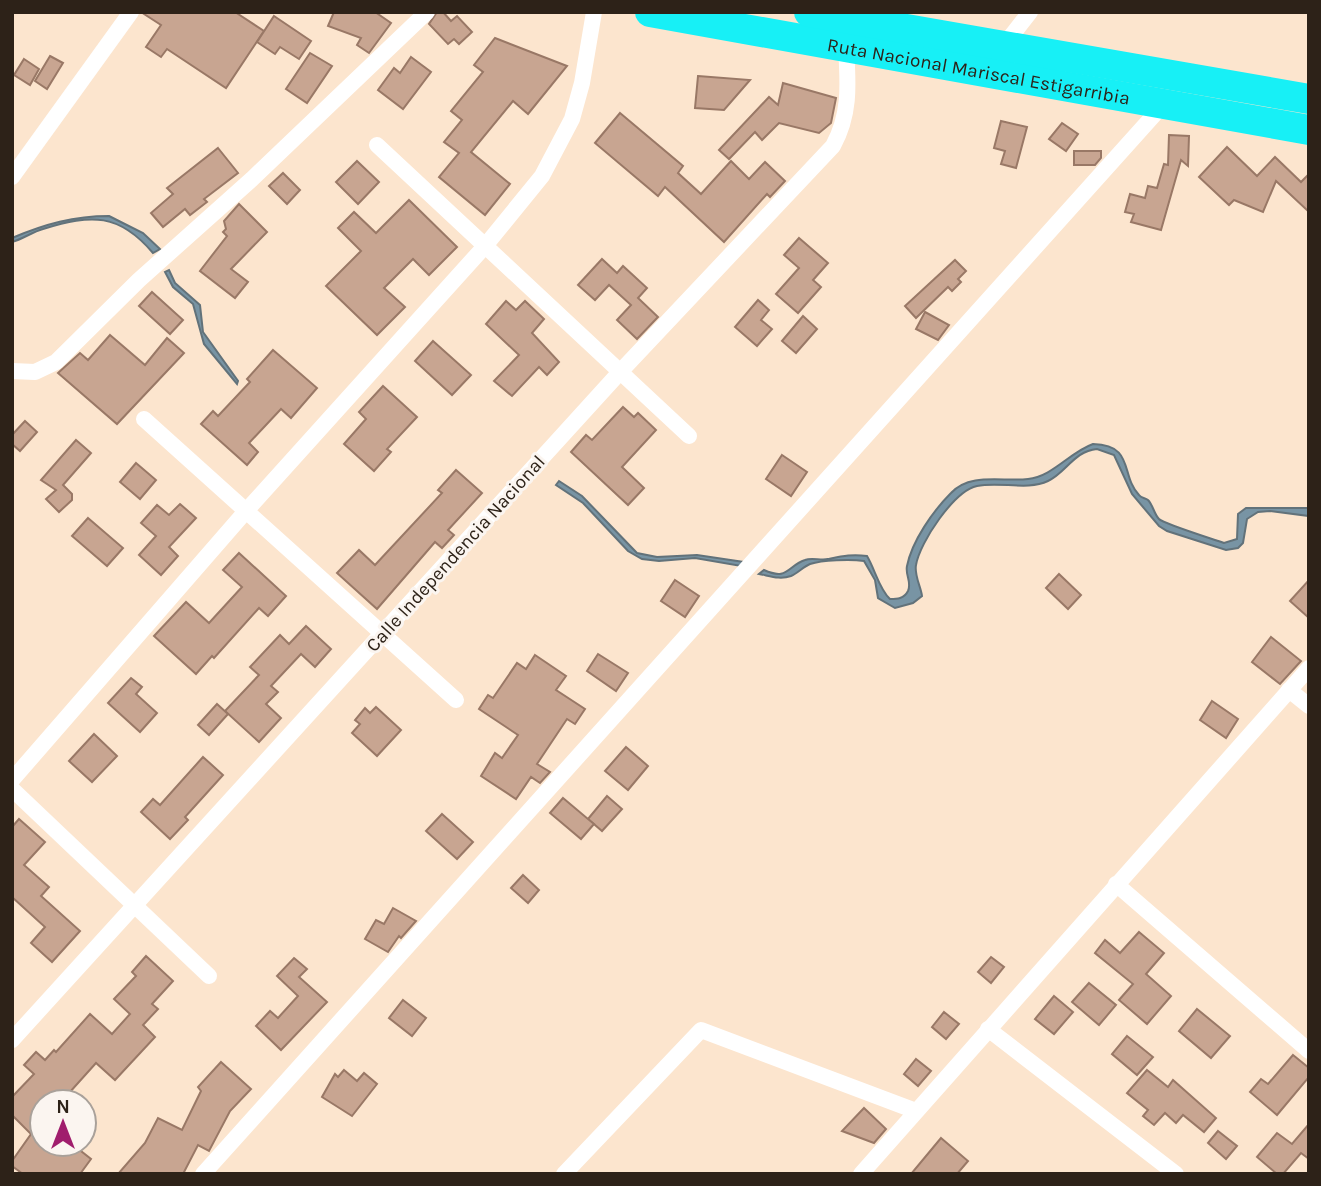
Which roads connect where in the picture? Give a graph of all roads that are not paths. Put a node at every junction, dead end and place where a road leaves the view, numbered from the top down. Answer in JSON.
{"nodes":[{"id":1,"x":131,"y":12,"type":"edge"},
{"id":2,"x":427,"y":12,"type":"edge"},
{"id":3,"x":594,"y":12,"type":"edge"},
{"id":4,"x":650,"y":12,"type":"edge"},
{"id":5,"x":809,"y":12,"type":"edge"},
{"id":6,"x":1030,"y":12,"type":"edge"},
{"id":7,"x":1005,"y":44,"type":"junction"},
{"id":8,"x":846,"y":47,"type":"junction"},
{"id":9,"x":1309,"y":99,"type":"edge"},
{"id":10,"x":1163,"y":105,"type":"junction"},
{"id":11,"x":1309,"y":130,"type":"edge"},
{"id":12,"x":377,"y":145,"type":"dead end"},
{"id":13,"x":12,"y":177,"type":"edge"},
{"id":14,"x":485,"y":246,"type":"junction"},
{"id":15,"x":12,"y":371,"type":"edge"},
{"id":16,"x":620,"y":372,"type":"junction"},
{"id":17,"x":144,"y":419,"type":"dead end"},
{"id":18,"x":689,"y":436,"type":"dead end"},
{"id":19,"x":246,"y":511,"type":"junction"},
{"id":20,"x":382,"y":634,"type":"junction"},
{"id":21,"x":1309,"y":668,"type":"edge"},
{"id":22,"x":1289,"y":690,"type":"junction"},
{"id":23,"x":456,"y":700,"type":"dead end"},
{"id":24,"x":1309,"y":706,"type":"edge"},
{"id":25,"x":12,"y":780,"type":"edge"},
{"id":26,"x":12,"y":789,"type":"edge"},
{"id":27,"x":1116,"y":884,"type":"junction"},
{"id":28,"x":136,"y":907,"type":"junction"},
{"id":29,"x":209,"y":975,"type":"dead end"},
{"id":30,"x":988,"y":1029,"type":"junction"},
{"id":31,"x":12,"y":1041,"type":"edge"},
{"id":32,"x":1309,"y":1051,"type":"edge"},
{"id":33,"x":916,"y":1111,"type":"junction"},
{"id":34,"x":863,"y":1173,"type":"edge"},
{"id":35,"x":203,"y":1174,"type":"edge"},
{"id":36,"x":564,"y":1174,"type":"edge"},
{"id":37,"x":1176,"y":1174,"type":"edge"}],
"edges":[{"from":1,"to":13,"type":"street"},
{"from":2,"to":15,"type":"street"},
{"from":3,"to":14,"type":"street"},
{"from":4,"to":8,"type":"highway","name":"Ruta Nacional Mariscal Estigarribia"},
{"from":5,"to":7,"type":"highway","name":"Ruta Nacional Mariscal Estigarribia"},
{"from":6,"to":7,"type":"street"},
{"from":7,"to":9,"type":"highway","name":"Ruta Nacional Mariscal Estigarribia"},
{"from":8,"to":10,"type":"highway","name":"Ruta Nacional Mariscal Estigarribia"},
{"from":8,"to":16,"type":"street","name":"Calle Independencia Nacional"},
{"from":10,"to":11,"type":"highway","name":"Ruta Nacional Mariscal Estigarribia"},
{"from":10,"to":35,"type":"street"},
{"from":12,"to":14,"type":"street"},
{"from":14,"to":16,"type":"street"},
{"from":14,"to":19,"type":"street"},
{"from":16,"to":18,"type":"street"},
{"from":16,"to":20,"type":"street","name":"Calle Independencia Nacional"},
{"from":17,"to":19,"type":"street"},
{"from":19,"to":20,"type":"street"},
{"from":19,"to":25,"type":"street"},
{"from":20,"to":23,"type":"street"},
{"from":20,"to":28,"type":"street","name":"Calle Independencia Nacional"},
{"from":21,"to":22,"type":"street"},
{"from":22,"to":24,"type":"street"},
{"from":22,"to":27,"type":"street"},
{"from":26,"to":28,"type":"street"},
{"from":27,"to":30,"type":"street"},
{"from":27,"to":32,"type":"street"},
{"from":28,"to":29,"type":"street"},
{"from":28,"to":31,"type":"street","name":"Calle Independencia Nacional"},
{"from":30,"to":33,"type":"street"},
{"from":30,"to":37,"type":"street"},
{"from":33,"to":34,"type":"street"},
{"from":33,"to":36,"type":"street"}]}
